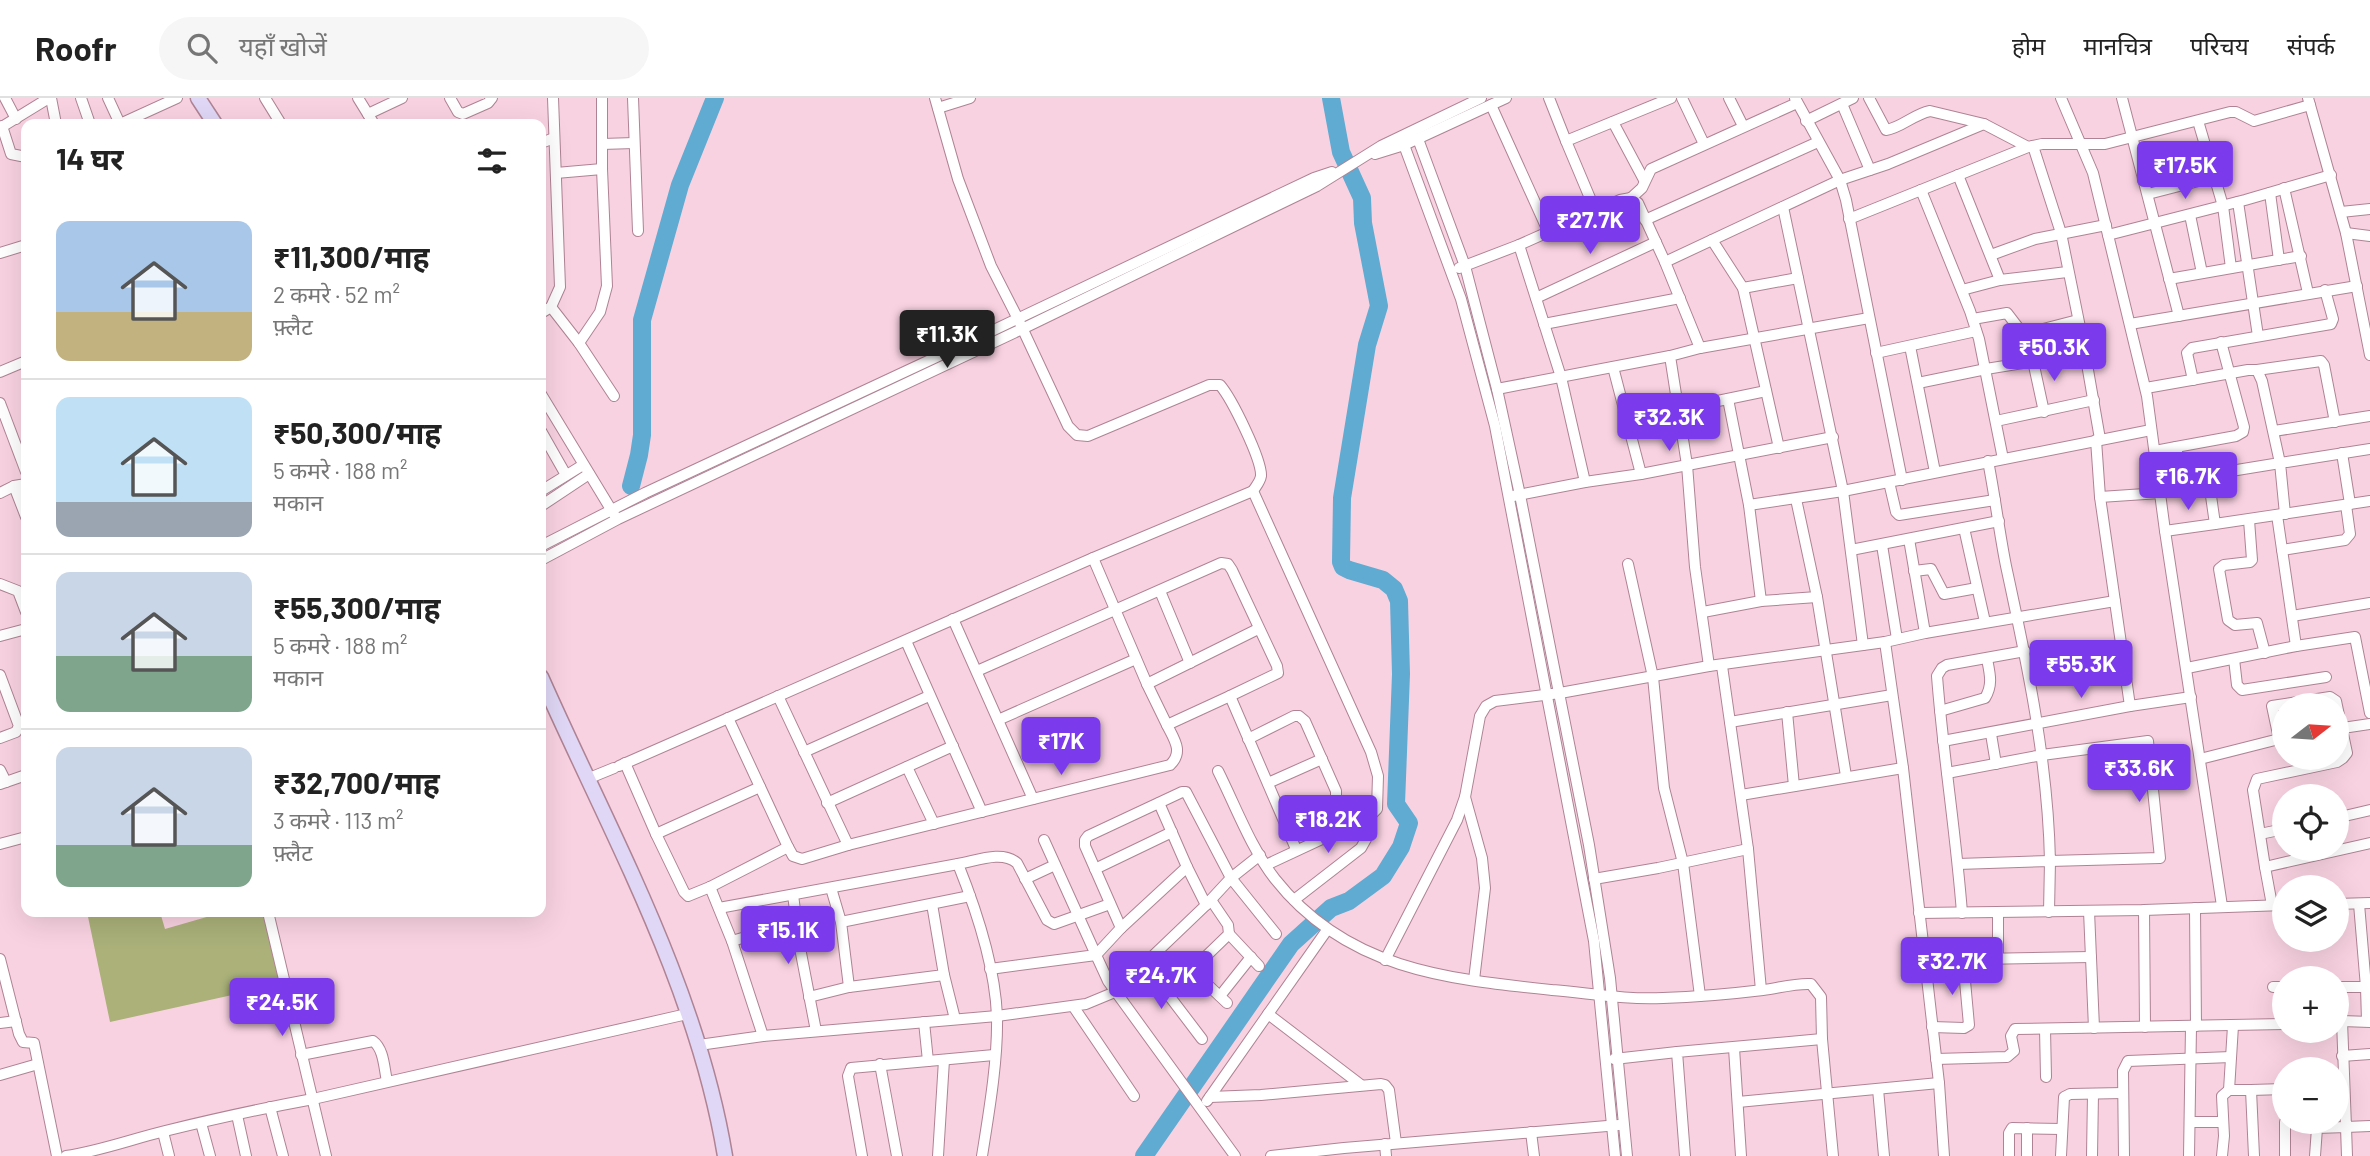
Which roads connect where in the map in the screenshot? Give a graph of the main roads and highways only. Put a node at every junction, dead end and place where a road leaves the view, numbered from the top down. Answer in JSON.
{"nodes":[{"id":1,"x":198,"y":98,"type":"edge"},
{"id":2,"x":212,"y":119,"type":"edge"},
{"id":3,"x":546,"y":698,"type":"edge"},
{"id":4,"x":725,"y":1156,"type":"edge"}],
"edges":[{"from":1,"to":2,"type":"main road"},
{"from":3,"to":4,"type":"main road"}]}
